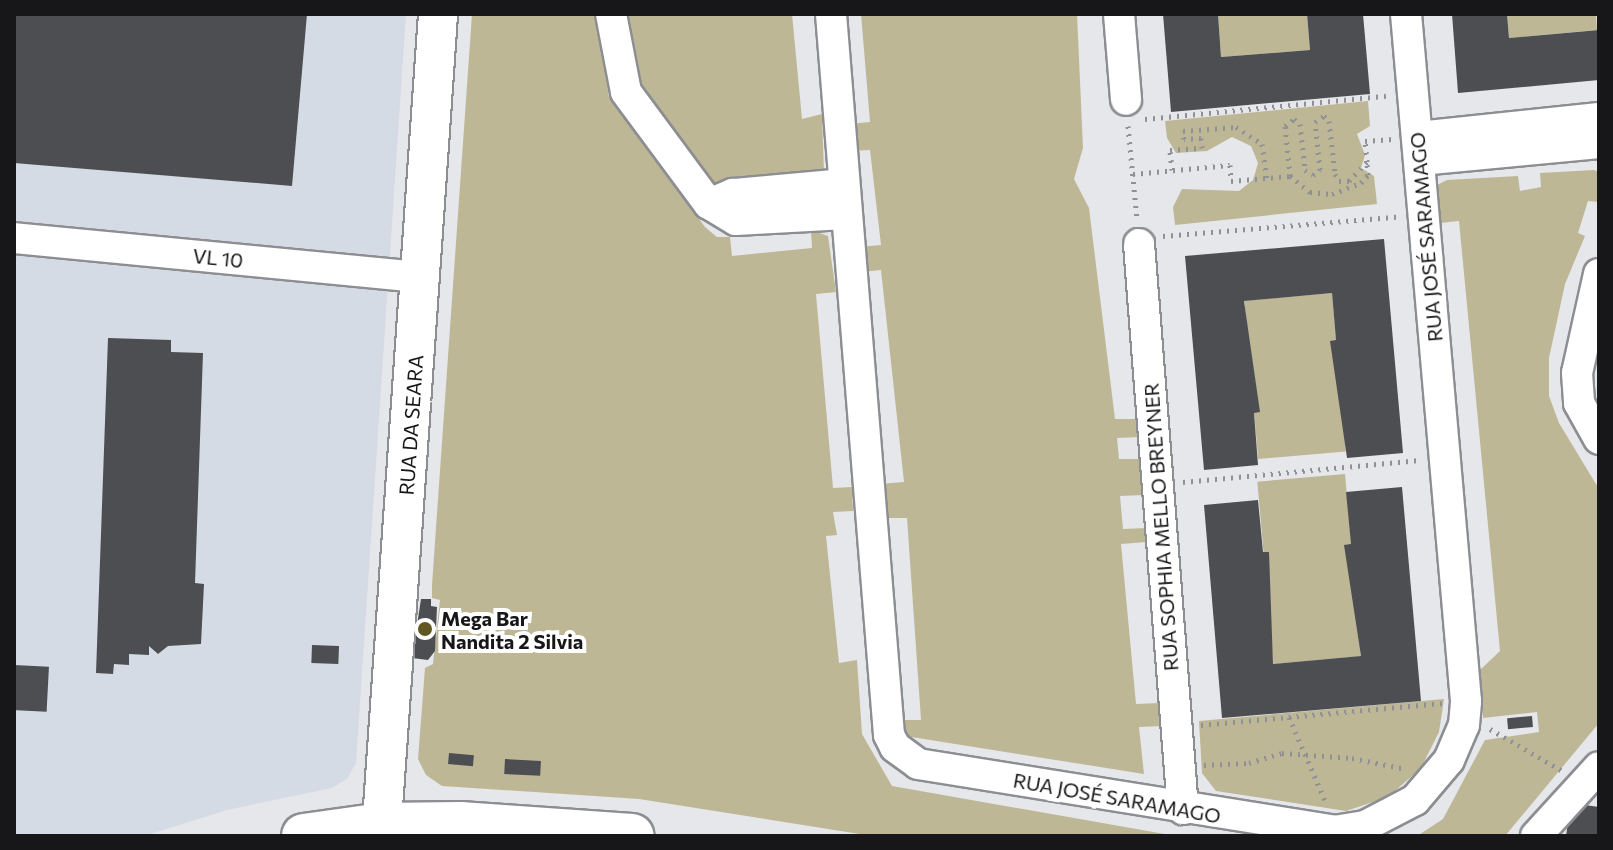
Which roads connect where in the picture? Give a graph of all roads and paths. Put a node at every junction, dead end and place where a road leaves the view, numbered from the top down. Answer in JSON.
{"nodes":[{"id":1,"x":438,"y":14,"type":"edge"},
{"id":2,"x":611,"y":14,"type":"edge"},
{"id":3,"x":831,"y":14,"type":"edge"},
{"id":4,"x":1119,"y":14,"type":"edge"},
{"id":5,"x":1406,"y":14,"type":"edge"},
{"id":6,"x":1413,"y":93,"type":"junction"},
{"id":7,"x":1126,"y":100,"type":"dead end"},
{"id":8,"x":1599,"y":118,"type":"edge"},
{"id":9,"x":1599,"y":143,"type":"edge"},
{"id":10,"x":1419,"y":148,"type":"junction"},
{"id":11,"x":1367,"y":162,"type":"junction"},
{"id":12,"x":1172,"y":170,"type":"junction"},
{"id":13,"x":1133,"y":174,"type":"junction"},
{"id":14,"x":1290,"y":176,"type":"junction"},
{"id":15,"x":1267,"y":178,"type":"junction"},
{"id":16,"x":844,"y":184,"type":"junction"},
{"id":17,"x":709,"y":204,"type":"junction"},
{"id":18,"x":846,"y":214,"type":"junction"},
{"id":19,"x":1425,"y":214,"type":"junction"},
{"id":20,"x":14,"y":238,"type":"edge"},
{"id":21,"x":1138,"y":241,"type":"junction"},
{"id":22,"x":1599,"y":274,"type":"edge"},
{"id":23,"x":422,"y":277,"type":"junction"},
{"id":24,"x":1599,"y":439,"type":"edge"},
{"id":25,"x":1445,"y":458,"type":"junction"},
{"id":26,"x":1158,"y":484,"type":"junction"},
{"id":27,"x":1466,"y":708,"type":"junction"},
{"id":28,"x":1289,"y":717,"type":"junction"},
{"id":29,"x":1176,"y":727,"type":"junction"},
{"id":30,"x":1451,"y":754,"type":"junction"},
{"id":31,"x":1304,"y":755,"type":"junction"},
{"id":32,"x":1180,"y":771,"type":"junction"},
{"id":33,"x":1590,"y":787,"type":"edge"},
{"id":34,"x":1183,"y":809,"type":"junction"},
{"id":35,"x":382,"y":831,"type":"edge"},
{"id":36,"x":1334,"y":831,"type":"junction"},
{"id":37,"x":304,"y":836,"type":"edge"},
{"id":38,"x":632,"y":836,"type":"edge"},
{"id":39,"x":1536,"y":836,"type":"edge"}],
"edges":[{"from":1,"to":23,"type":"street","name":"RUA DA SEARA"},
{"from":2,"to":17,"type":"street"},
{"from":3,"to":16,"type":"street","name":"RUA JOSÉ SARAMAGO"},
{"from":4,"to":7,"type":"street"},
{"from":5,"to":6,"type":"street","name":"RUA JOSÉ SARAMAGO"},
{"from":6,"to":10,"type":"street","name":"RUA JOSÉ SARAMAGO"},
{"from":6,"to":13,"type":"path"},
{"from":8,"to":10,"type":"street"},
{"from":9,"to":10,"type":"street"},
{"from":10,"to":11,"type":"path"},
{"from":10,"to":19,"type":"street","name":"RUA JOSÉ SARAMAGO"},
{"from":11,"to":14,"type":"path"},
{"from":11,"to":14,"type":"path"},
{"from":12,"to":13,"type":"path"},
{"from":12,"to":15,"type":"path"},
{"from":12,"to":15,"type":"path"},
{"from":13,"to":21,"type":"path"},
{"from":14,"to":15,"type":"path"},
{"from":16,"to":17,"type":"street"},
{"from":16,"to":18,"type":"street","name":"RUA JOSÉ SARAMAGO"},
{"from":17,"to":18,"type":"street"},
{"from":18,"to":34,"type":"street","name":"RUA JOSÉ SARAMAGO"},
{"from":19,"to":21,"type":"path"},
{"from":19,"to":25,"type":"street","name":"RUA JOSÉ SARAMAGO"},
{"from":20,"to":23,"type":"street","name":"VL 10"},
{"from":21,"to":26,"type":"street","name":"RUA SOPHIA MELLO BREYNER"},
{"from":22,"to":24,"type":"street"},
{"from":23,"to":35,"type":"street","name":"RUA DA SEARA"},
{"from":25,"to":26,"type":"path"},
{"from":25,"to":27,"type":"street","name":"RUA JOSÉ SARAMAGO"},
{"from":26,"to":29,"type":"street","name":"RUA SOPHIA MELLO BREYNER"},
{"from":27,"to":28,"type":"path"},
{"from":27,"to":30,"type":"street","name":"RUA JOSÉ SARAMAGO"},
{"from":27,"to":33,"type":"path"},
{"from":28,"to":29,"type":"path"},
{"from":28,"to":31,"type":"path"},
{"from":29,"to":32,"type":"street","name":"RUA SOPHIA MELLO BREYNER"},
{"from":30,"to":31,"type":"path"},
{"from":30,"to":36,"type":"street","name":"RUA JOSÉ SARAMAGO"},
{"from":31,"to":32,"type":"path"},
{"from":31,"to":36,"type":"path"},
{"from":32,"to":34,"type":"street","name":"RUA SOPHIA MELLO BREYNER"},
{"from":33,"to":39,"type":"street"},
{"from":34,"to":36,"type":"street","name":"RUA JOSÉ SARAMAGO"},
{"from":35,"to":37,"type":"main road"},
{"from":35,"to":38,"type":"main road"}]}
